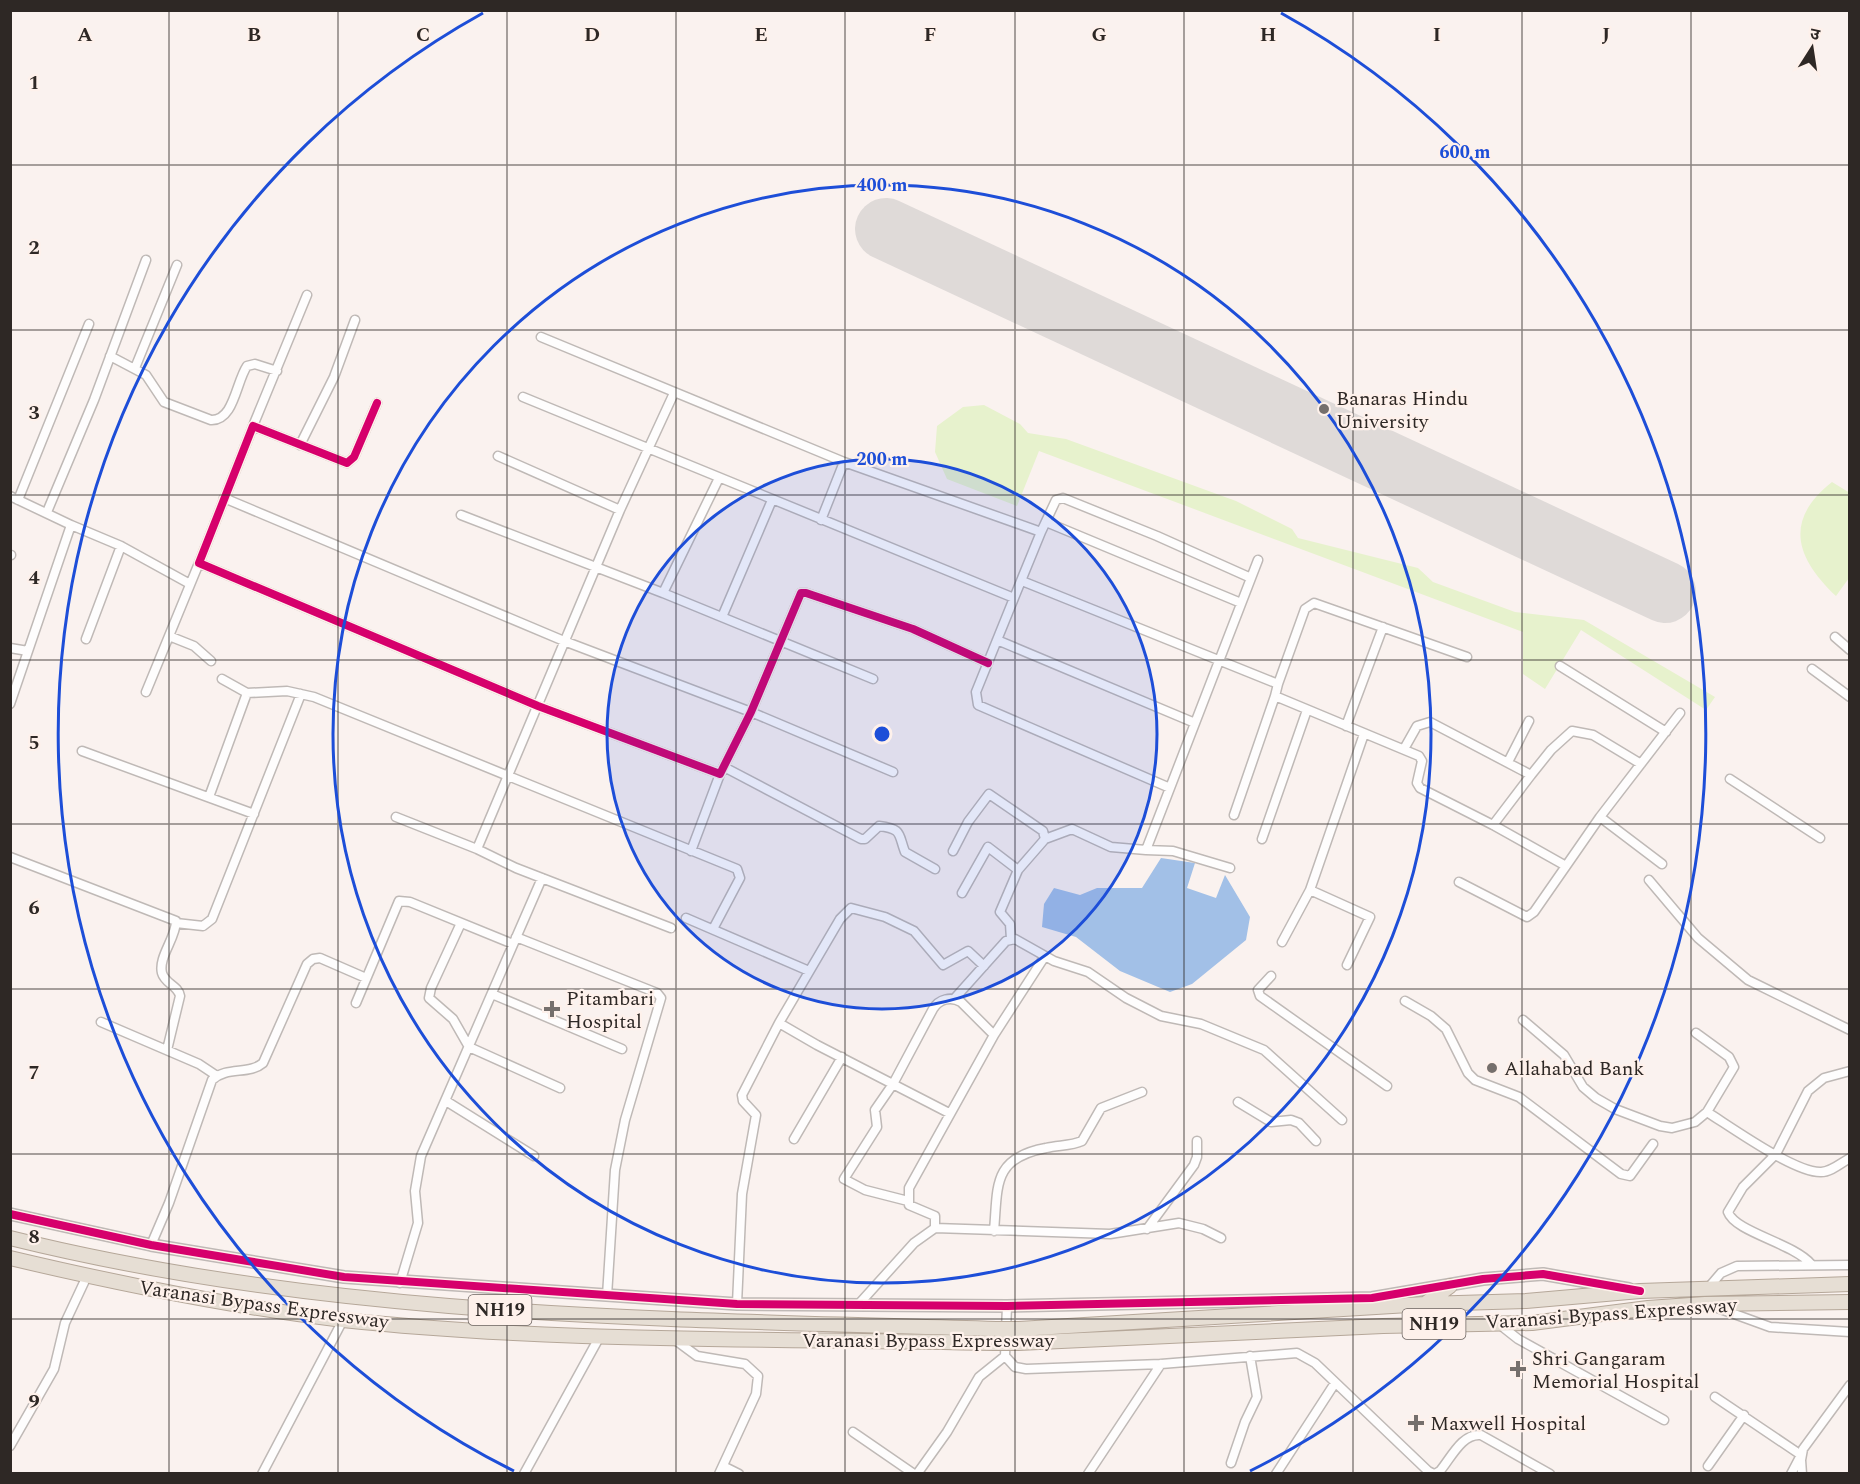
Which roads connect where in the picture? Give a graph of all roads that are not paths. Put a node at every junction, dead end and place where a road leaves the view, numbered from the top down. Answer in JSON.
{"nodes":[{"id":1,"x":146,"y":260,"type":"dead end"},
{"id":2,"x":177,"y":265,"type":"dead end"},
{"id":3,"x":307,"y":295,"type":"dead end"},
{"id":4,"x":355,"y":320,"type":"dead end"},
{"id":5,"x":89,"y":324,"type":"dead end"},
{"id":6,"x":541,"y":337,"type":"dead end"},
{"id":7,"x":110,"y":356,"type":"junction"},
{"id":8,"x":135,"y":368,"type":"junction"},
{"id":9,"x":277,"y":371,"type":"junction"},
{"id":10,"x":674,"y":393,"type":"junction"},
{"id":11,"x":523,"y":397,"type":"dead end"},
{"id":12,"x":377,"y":403,"type":"dead end"},
{"id":13,"x":253,"y":426,"type":"junction"},
{"id":14,"x":300,"y":445,"type":"junction"},
{"id":15,"x":649,"y":448,"type":"junction"},
{"id":16,"x":498,"y":456,"type":"dead end"},
{"id":17,"x":844,"y":462,"type":"junction"},
{"id":18,"x":719,"y":478,"type":"junction"},
{"id":19,"x":14,"y":498,"type":"edge"},
{"id":20,"x":224,"y":498,"type":"junction"},
{"id":21,"x":772,"y":500,"type":"junction"},
{"id":22,"x":620,"y":510,"type":"junction"},
{"id":23,"x":47,"y":512,"type":"junction"},
{"id":24,"x":460,"y":515,"type":"dead end"},
{"id":25,"x":821,"y":520,"type":"junction"},
{"id":26,"x":1046,"y":522,"type":"junction"},
{"id":27,"x":71,"y":525,"type":"junction"},
{"id":28,"x":1041,"y":532,"type":"junction"},
{"id":29,"x":121,"y":546,"type":"junction"},
{"id":30,"x":1258,"y":560,"type":"dead end"},
{"id":31,"x":199,"y":563,"type":"junction"},
{"id":32,"x":595,"y":568,"type":"junction"},
{"id":33,"x":1251,"y":578,"type":"junction"},
{"id":34,"x":1022,"y":581,"type":"junction"},
{"id":35,"x":190,"y":584,"type":"junction"},
{"id":36,"x":663,"y":593,"type":"junction"},
{"id":37,"x":1014,"y":598,"type":"junction"},
{"id":38,"x":1241,"y":603,"type":"junction"},
{"id":39,"x":722,"y":617,"type":"junction"},
{"id":40,"x":1383,"y":627,"type":"junction"},
{"id":41,"x":169,"y":636,"type":"junction"},
{"id":42,"x":1835,"y":637,"type":"dead end"},
{"id":43,"x":86,"y":639,"type":"dead end"},
{"id":44,"x":564,"y":640,"type":"junction"},
{"id":45,"x":997,"y":640,"type":"junction"},
{"id":46,"x":780,"y":641,"type":"junction"},
{"id":47,"x":10,"y":648,"type":"edge"},
{"id":48,"x":1850,"y":650,"type":"edge"},
{"id":49,"x":28,"y":651,"type":"junction"},
{"id":50,"x":1467,"y":657,"type":"dead end"},
{"id":51,"x":1218,"y":660,"type":"junction"},
{"id":52,"x":211,"y":661,"type":"dead end"},
{"id":53,"x":988,"y":663,"type":"junction"},
{"id":54,"x":1560,"y":666,"type":"dead end"},
{"id":55,"x":1812,"y":669,"type":"dead end"},
{"id":56,"x":873,"y":679,"type":"dead end"},
{"id":57,"x":222,"y":680,"type":"dead end"},
{"id":58,"x":1278,"y":684,"type":"junction"},
{"id":59,"x":146,"y":692,"type":"dead end"},
{"id":60,"x":247,"y":693,"type":"junction"},
{"id":61,"x":301,"y":694,"type":"junction"},
{"id":62,"x":1275,"y":696,"type":"junction"},
{"id":63,"x":1850,"y":697,"type":"edge"},
{"id":64,"x":10,"y":704,"type":"edge"},
{"id":65,"x":538,"y":706,"type":"junction"},
{"id":66,"x":1307,"y":710,"type":"junction"},
{"id":67,"x":751,"y":711,"type":"junction"},
{"id":68,"x":1680,"y":713,"type":"dead end"},
{"id":69,"x":1529,"y":721,"type":"dead end"},
{"id":70,"x":1195,"y":723,"type":"junction"},
{"id":71,"x":1346,"y":726,"type":"junction"},
{"id":72,"x":1666,"y":732,"type":"junction"},
{"id":73,"x":1364,"y":734,"type":"junction"},
{"id":74,"x":1404,"y":749,"type":"junction"},
{"id":75,"x":82,"y":751,"type":"dead end"},
{"id":76,"x":1508,"y":762,"type":"junction"},
{"id":77,"x":1641,"y":764,"type":"junction"},
{"id":78,"x":722,"y":771,"type":"junction"},
{"id":79,"x":894,"y":772,"type":"dead end"},
{"id":80,"x":1531,"y":775,"type":"junction"},
{"id":81,"x":507,"y":776,"type":"junction"},
{"id":82,"x":1730,"y":779,"type":"dead end"},
{"id":83,"x":1170,"y":788,"type":"junction"},
{"id":84,"x":209,"y":797,"type":"junction"},
{"id":85,"x":254,"y":814,"type":"junction"},
{"id":86,"x":1234,"y":816,"type":"dead end"},
{"id":87,"x":396,"y":817,"type":"dead end"},
{"id":88,"x":1600,"y":817,"type":"junction"},
{"id":89,"x":1493,"y":825,"type":"junction"},
{"id":90,"x":1820,"y":838,"type":"dead end"},
{"id":91,"x":1045,"y":839,"type":"junction"},
{"id":92,"x":1262,"y":839,"type":"dead end"},
{"id":93,"x":477,"y":849,"type":"junction"},
{"id":94,"x":1146,"y":850,"type":"junction"},
{"id":95,"x":691,"y":851,"type":"junction"},
{"id":96,"x":953,"y":851,"type":"dead end"},
{"id":97,"x":10,"y":857,"type":"edge"},
{"id":98,"x":1662,"y":864,"type":"dead end"},
{"id":99,"x":1566,"y":866,"type":"junction"},
{"id":100,"x":1230,"y":868,"type":"dead end"},
{"id":101,"x":935,"y":869,"type":"dead end"},
{"id":102,"x":1018,"y":870,"type":"junction"},
{"id":103,"x":542,"y":878,"type":"junction"},
{"id":104,"x":1649,"y":880,"type":"dead end"},
{"id":105,"x":1459,"y":882,"type":"dead end"},
{"id":106,"x":1310,"y":890,"type":"junction"},
{"id":107,"x":962,"y":893,"type":"dead end"},
{"id":108,"x":686,"y":918,"type":"dead end"},
{"id":109,"x":176,"y":923,"type":"junction"},
{"id":110,"x":461,"y":923,"type":"junction"},
{"id":111,"x":671,"y":928,"type":"dead end"},
{"id":112,"x":713,"y":930,"type":"junction"},
{"id":113,"x":1011,"y":939,"type":"junction"},
{"id":114,"x":515,"y":941,"type":"junction"},
{"id":115,"x":1282,"y":942,"type":"dead end"},
{"id":116,"x":1045,"y":956,"type":"junction"},
{"id":117,"x":1347,"y":965,"type":"dead end"},
{"id":118,"x":984,"y":966,"type":"junction"},
{"id":119,"x":808,"y":971,"type":"junction"},
{"id":120,"x":1271,"y":975,"type":"dead end"},
{"id":121,"x":366,"y":978,"type":"junction"},
{"id":122,"x":492,"y":994,"type":"junction"},
{"id":123,"x":955,"y":998,"type":"junction"},
{"id":124,"x":1406,"y":1001,"type":"dead end"},
{"id":125,"x":356,"y":1003,"type":"dead end"},
{"id":126,"x":1523,"y":1020,"type":"dead end"},
{"id":127,"x":101,"y":1022,"type":"dead end"},
{"id":128,"x":779,"y":1023,"type":"junction"},
{"id":129,"x":1850,"y":1030,"type":"edge"},
{"id":130,"x":1696,"y":1033,"type":"dead end"},
{"id":131,"x":994,"y":1035,"type":"junction"},
{"id":132,"x":469,"y":1047,"type":"junction"},
{"id":133,"x":622,"y":1049,"type":"dead end"},
{"id":134,"x":167,"y":1050,"type":"junction"},
{"id":135,"x":842,"y":1057,"type":"junction"},
{"id":136,"x":1850,"y":1071,"type":"edge"},
{"id":137,"x":217,"y":1076,"type":"junction"},
{"id":138,"x":893,"y":1084,"type":"junction"},
{"id":139,"x":1387,"y":1086,"type":"dead end"},
{"id":140,"x":560,"y":1088,"type":"dead end"},
{"id":141,"x":1142,"y":1092,"type":"dead end"},
{"id":142,"x":446,"y":1101,"type":"junction"},
{"id":143,"x":1238,"y":1102,"type":"dead end"},
{"id":144,"x":1707,"y":1112,"type":"junction"},
{"id":145,"x":949,"y":1113,"type":"junction"},
{"id":146,"x":1342,"y":1120,"type":"dead end"},
{"id":147,"x":794,"y":1139,"type":"dead end"},
{"id":148,"x":1197,"y":1141,"type":"dead end"},
{"id":149,"x":1316,"y":1141,"type":"dead end"},
{"id":150,"x":1653,"y":1144,"type":"dead end"},
{"id":151,"x":1776,"y":1154,"type":"junction"},
{"id":152,"x":534,"y":1156,"type":"dead end"},
{"id":153,"x":1850,"y":1158,"type":"edge"},
{"id":154,"x":908,"y":1201,"type":"junction"},
{"id":155,"x":10,"y":1214,"type":"edge"},
{"id":156,"x":935,"y":1228,"type":"junction"},
{"id":157,"x":1147,"y":1229,"type":"junction"},
{"id":158,"x":994,"y":1231,"type":"junction"},
{"id":159,"x":10,"y":1238,"type":"edge"},
{"id":160,"x":1221,"y":1238,"type":"dead end"},
{"id":161,"x":151,"y":1245,"type":"junction"},
{"id":162,"x":10,"y":1258,"type":"edge"},
{"id":163,"x":1811,"y":1264,"type":"junction"},
{"id":164,"x":1850,"y":1265,"type":"edge"},
{"id":165,"x":87,"y":1276,"type":"junction"},
{"id":166,"x":400,"y":1283,"type":"junction"},
{"id":167,"x":1850,"y":1284,"type":"edge"},
{"id":168,"x":1450,"y":1286,"type":"junction"},
{"id":169,"x":1709,"y":1287,"type":"junction"},
{"id":170,"x":1640,"y":1291,"type":"junction"},
{"id":171,"x":607,"y":1296,"type":"junction"},
{"id":172,"x":1850,"y":1302,"type":"edge"},
{"id":173,"x":737,"y":1304,"type":"junction"},
{"id":174,"x":1425,"y":1304,"type":"junction"},
{"id":175,"x":1705,"y":1304,"type":"junction"},
{"id":176,"x":858,"y":1305,"type":"junction"},
{"id":177,"x":1007,"y":1306,"type":"junction"},
{"id":178,"x":343,"y":1320,"type":"junction"},
{"id":179,"x":1496,"y":1322,"type":"junction"},
{"id":180,"x":1850,"y":1332,"type":"edge"},
{"id":181,"x":600,"y":1336,"type":"junction"},
{"id":182,"x":672,"y":1336,"type":"junction"},
{"id":183,"x":995,"y":1336,"type":"junction"},
{"id":184,"x":1005,"y":1356,"type":"junction"},
{"id":185,"x":1250,"y":1356,"type":"junction"},
{"id":186,"x":1161,"y":1364,"type":"junction"},
{"id":187,"x":1335,"y":1383,"type":"junction"},
{"id":188,"x":1849,"y":1388,"type":"edge"},
{"id":189,"x":1715,"y":1397,"type":"dead end"},
{"id":190,"x":1744,"y":1415,"type":"junction"},
{"id":191,"x":1664,"y":1420,"type":"dead end"},
{"id":192,"x":853,"y":1432,"type":"dead end"},
{"id":193,"x":10,"y":1446,"type":"edge"},
{"id":194,"x":1801,"y":1455,"type":"junction"},
{"id":195,"x":1231,"y":1462,"type":"dead end"},
{"id":196,"x":1708,"y":1466,"type":"dead end"},
{"id":197,"x":721,"y":1470,"type":"edge"},
{"id":198,"x":262,"y":1473,"type":"edge"},
{"id":199,"x":524,"y":1473,"type":"edge"},
{"id":200,"x":739,"y":1473,"type":"edge"},
{"id":201,"x":916,"y":1473,"type":"edge"},
{"id":202,"x":1088,"y":1473,"type":"edge"},
{"id":203,"x":1276,"y":1473,"type":"edge"},
{"id":204,"x":1435,"y":1473,"type":"edge"},
{"id":205,"x":1550,"y":1473,"type":"edge"},
{"id":206,"x":1791,"y":1473,"type":"edge"},
{"id":207,"x":1802,"y":1473,"type":"edge"}],
"edges":[{"from":1,"to":7,"type":"street"},
{"from":2,"to":8,"type":"street"},
{"from":3,"to":9,"type":"street"},
{"from":4,"to":14,"type":"street"},
{"from":5,"to":19,"type":"street"},
{"from":6,"to":10,"type":"street"},
{"from":7,"to":8,"type":"street"},
{"from":7,"to":23,"type":"street"},
{"from":8,"to":9,"type":"street"},
{"from":9,"to":13,"type":"street"},
{"from":10,"to":15,"type":"street"},
{"from":10,"to":17,"type":"street"},
{"from":11,"to":15,"type":"street"},
{"from":12,"to":14,"type":"street"},
{"from":13,"to":14,"type":"street"},
{"from":13,"to":20,"type":"street"},
{"from":15,"to":18,"type":"street"},
{"from":15,"to":22,"type":"street"},
{"from":16,"to":22,"type":"street"},
{"from":17,"to":25,"type":"street"},
{"from":17,"to":28,"type":"street"},
{"from":18,"to":21,"type":"street"},
{"from":18,"to":36,"type":"street"},
{"from":19,"to":23,"type":"street"},
{"from":20,"to":31,"type":"street"},
{"from":20,"to":44,"type":"street"},
{"from":21,"to":25,"type":"street"},
{"from":21,"to":39,"type":"street"},
{"from":22,"to":32,"type":"street"},
{"from":23,"to":27,"type":"street"},
{"from":24,"to":32,"type":"street"},
{"from":25,"to":37,"type":"street"},
{"from":26,"to":28,"type":"street"},
{"from":26,"to":33,"type":"street"},
{"from":26,"to":38,"type":"street"},
{"from":27,"to":29,"type":"street"},
{"from":27,"to":49,"type":"street"},
{"from":28,"to":34,"type":"street"},
{"from":29,"to":35,"type":"street"},
{"from":29,"to":43,"type":"street"},
{"from":30,"to":33,"type":"street"},
{"from":31,"to":35,"type":"street"},
{"from":31,"to":65,"type":"street"},
{"from":32,"to":36,"type":"street"},
{"from":32,"to":44,"type":"street"},
{"from":33,"to":38,"type":"street"},
{"from":34,"to":37,"type":"street"},
{"from":34,"to":51,"type":"street"},
{"from":35,"to":41,"type":"street"},
{"from":36,"to":39,"type":"street"},
{"from":37,"to":45,"type":"street"},
{"from":38,"to":51,"type":"street"},
{"from":39,"to":46,"type":"street"},
{"from":40,"to":50,"type":"street"},
{"from":40,"to":58,"type":"street"},
{"from":40,"to":71,"type":"street"},
{"from":41,"to":52,"type":"street"},
{"from":41,"to":59,"type":"street"},
{"from":42,"to":48,"type":"street"},
{"from":44,"to":65,"type":"street"},
{"from":44,"to":67,"type":"street"},
{"from":45,"to":53,"type":"street"},
{"from":45,"to":70,"type":"street"},
{"from":46,"to":53,"type":"street"},
{"from":46,"to":56,"type":"street"},
{"from":46,"to":67,"type":"street"},
{"from":47,"to":49,"type":"street"},
{"from":49,"to":64,"type":"street"},
{"from":51,"to":58,"type":"street"},
{"from":51,"to":70,"type":"street"},
{"from":53,"to":83,"type":"street"},
{"from":54,"to":72,"type":"street"},
{"from":55,"to":63,"type":"street"},
{"from":57,"to":60,"type":"street"},
{"from":58,"to":62,"type":"street"},
{"from":60,"to":61,"type":"street"},
{"from":60,"to":84,"type":"street"},
{"from":61,"to":81,"type":"street"},
{"from":61,"to":85,"type":"street"},
{"from":62,"to":66,"type":"street"},
{"from":62,"to":86,"type":"street"},
{"from":65,"to":78,"type":"street"},
{"from":65,"to":81,"type":"street"},
{"from":66,"to":71,"type":"street"},
{"from":66,"to":92,"type":"street"},
{"from":67,"to":78,"type":"street"},
{"from":67,"to":79,"type":"street"},
{"from":68,"to":72,"type":"street"},
{"from":69,"to":76,"type":"street"},
{"from":70,"to":83,"type":"street"},
{"from":71,"to":73,"type":"street"},
{"from":72,"to":77,"type":"street"},
{"from":73,"to":74,"type":"street"},
{"from":73,"to":106,"type":"street"},
{"from":74,"to":76,"type":"street"},
{"from":74,"to":89,"type":"street"},
{"from":75,"to":84,"type":"street"},
{"from":76,"to":80,"type":"street"},
{"from":77,"to":80,"type":"street"},
{"from":77,"to":88,"type":"street"},
{"from":78,"to":95,"type":"street"},
{"from":78,"to":101,"type":"street"},
{"from":80,"to":89,"type":"street"},
{"from":81,"to":93,"type":"street"},
{"from":81,"to":95,"type":"street"},
{"from":82,"to":90,"type":"street"},
{"from":83,"to":94,"type":"street"},
{"from":84,"to":85,"type":"street"},
{"from":85,"to":109,"type":"street"},
{"from":87,"to":93,"type":"street"},
{"from":88,"to":98,"type":"street"},
{"from":88,"to":99,"type":"street"},
{"from":89,"to":99,"type":"street"},
{"from":91,"to":94,"type":"street"},
{"from":91,"to":96,"type":"street"},
{"from":91,"to":102,"type":"street"},
{"from":93,"to":103,"type":"street"},
{"from":94,"to":100,"type":"street"},
{"from":95,"to":112,"type":"street"},
{"from":97,"to":109,"type":"street"},
{"from":99,"to":105,"type":"street"},
{"from":102,"to":107,"type":"street"},
{"from":102,"to":113,"type":"street"},
{"from":103,"to":111,"type":"street"},
{"from":103,"to":114,"type":"street"},
{"from":104,"to":129,"type":"street"},
{"from":106,"to":115,"type":"street"},
{"from":106,"to":117,"type":"street"},
{"from":108,"to":112,"type":"street"},
{"from":109,"to":134,"type":"street"},
{"from":110,"to":114,"type":"street"},
{"from":110,"to":121,"type":"street"},
{"from":110,"to":132,"type":"street"},
{"from":112,"to":119,"type":"street"},
{"from":113,"to":116,"type":"street"},
{"from":113,"to":118,"type":"street"},
{"from":114,"to":122,"type":"street"},
{"from":114,"to":171,"type":"street"},
{"from":116,"to":131,"type":"street"},
{"from":116,"to":146,"type":"street"},
{"from":118,"to":119,"type":"street"},
{"from":118,"to":123,"type":"street"},
{"from":119,"to":128,"type":"street"},
{"from":120,"to":139,"type":"street"},
{"from":121,"to":125,"type":"street"},
{"from":121,"to":137,"type":"street"},
{"from":122,"to":132,"type":"street"},
{"from":122,"to":133,"type":"street"},
{"from":123,"to":131,"type":"street"},
{"from":123,"to":138,"type":"street"},
{"from":124,"to":150,"type":"street"},
{"from":126,"to":144,"type":"street"},
{"from":127,"to":134,"type":"street"},
{"from":128,"to":135,"type":"street"},
{"from":128,"to":173,"type":"street"},
{"from":130,"to":144,"type":"street"},
{"from":131,"to":145,"type":"street"},
{"from":132,"to":140,"type":"street"},
{"from":132,"to":142,"type":"street"},
{"from":134,"to":137,"type":"street"},
{"from":135,"to":138,"type":"street"},
{"from":135,"to":147,"type":"street"},
{"from":136,"to":151,"type":"street"},
{"from":137,"to":161,"type":"street"},
{"from":138,"to":145,"type":"street"},
{"from":138,"to":154,"type":"street"},
{"from":141,"to":158,"type":"street"},
{"from":142,"to":152,"type":"street"},
{"from":142,"to":166,"type":"street"},
{"from":143,"to":149,"type":"street"},
{"from":144,"to":151,"type":"street"},
{"from":145,"to":154,"type":"street"},
{"from":148,"to":157,"type":"street"},
{"from":151,"to":153,"type":"street"},
{"from":151,"to":163,"type":"street"},
{"from":154,"to":156,"type":"street"},
{"from":155,"to":161,"type":"street"},
{"from":156,"to":158,"type":"street"},
{"from":156,"to":176,"type":"street"},
{"from":157,"to":158,"type":"street"},
{"from":157,"to":160,"type":"street"},
{"from":159,"to":183,"type":"highway","name":"Varanasi Bypass Expressway","number":"NH19"},
{"from":161,"to":166,"type":"street"},
{"from":162,"to":165,"type":"highway","name":"Varanasi Bypass Expressway","number":"NH19"},
{"from":163,"to":164,"type":"street"},
{"from":163,"to":169,"type":"street"},
{"from":165,"to":178,"type":"highway","name":"Varanasi Bypass Expressway","number":"NH19"},
{"from":165,"to":193,"type":"street"},
{"from":166,"to":171,"type":"street"},
{"from":167,"to":169,"type":"highway","name":"Varanasi Bypass Expressway","number":"NH19"},
{"from":168,"to":170,"type":"street"},
{"from":168,"to":174,"type":"highway"},
{"from":168,"to":177,"type":"street"},
{"from":169,"to":170,"type":"highway","name":"Varanasi Bypass Expressway","number":"NH19"},
{"from":170,"to":174,"type":"highway","name":"Varanasi Bypass Expressway","number":"NH19"},
{"from":171,"to":173,"type":"street"},
{"from":172,"to":175,"type":"highway","name":"Varanasi Bypass Expressway","number":"NH19"},
{"from":173,"to":176,"type":"street"},
{"from":174,"to":183,"type":"highway","name":"Varanasi Bypass Expressway","number":"NH19","bridge":true},
{"from":175,"to":179,"type":"highway","name":"Varanasi Bypass Expressway","number":"NH19"},
{"from":175,"to":180,"type":"street"},
{"from":176,"to":177,"type":"street"},
{"from":177,"to":184,"type":"street"},
{"from":178,"to":181,"type":"highway","name":"Varanasi Bypass Expressway","number":"NH19"},
{"from":178,"to":198,"type":"street"},
{"from":179,"to":183,"type":"highway","name":"Varanasi Bypass Expressway","number":"NH19","bridge":true},
{"from":179,"to":191,"type":"street"},
{"from":181,"to":182,"type":"highway","name":"Varanasi Bypass Expressway","number":"NH19"},
{"from":181,"to":199,"type":"street"},
{"from":182,"to":183,"type":"highway","name":"Varanasi Bypass Expressway","number":"NH19"},
{"from":182,"to":197,"type":"street"},
{"from":184,"to":186,"type":"street"},
{"from":184,"to":201,"type":"street"},
{"from":185,"to":186,"type":"street"},
{"from":185,"to":187,"type":"street"},
{"from":185,"to":195,"type":"street"},
{"from":186,"to":202,"type":"street"},
{"from":187,"to":203,"type":"street"},
{"from":187,"to":204,"type":"street"},
{"from":188,"to":194,"type":"street"},
{"from":189,"to":190,"type":"street"},
{"from":190,"to":194,"type":"street"},
{"from":190,"to":196,"type":"street"},
{"from":192,"to":201,"type":"street"},
{"from":194,"to":206,"type":"street"},
{"from":194,"to":207,"type":"street"},
{"from":197,"to":200,"type":"street"},
{"from":204,"to":205,"type":"street"}]}
